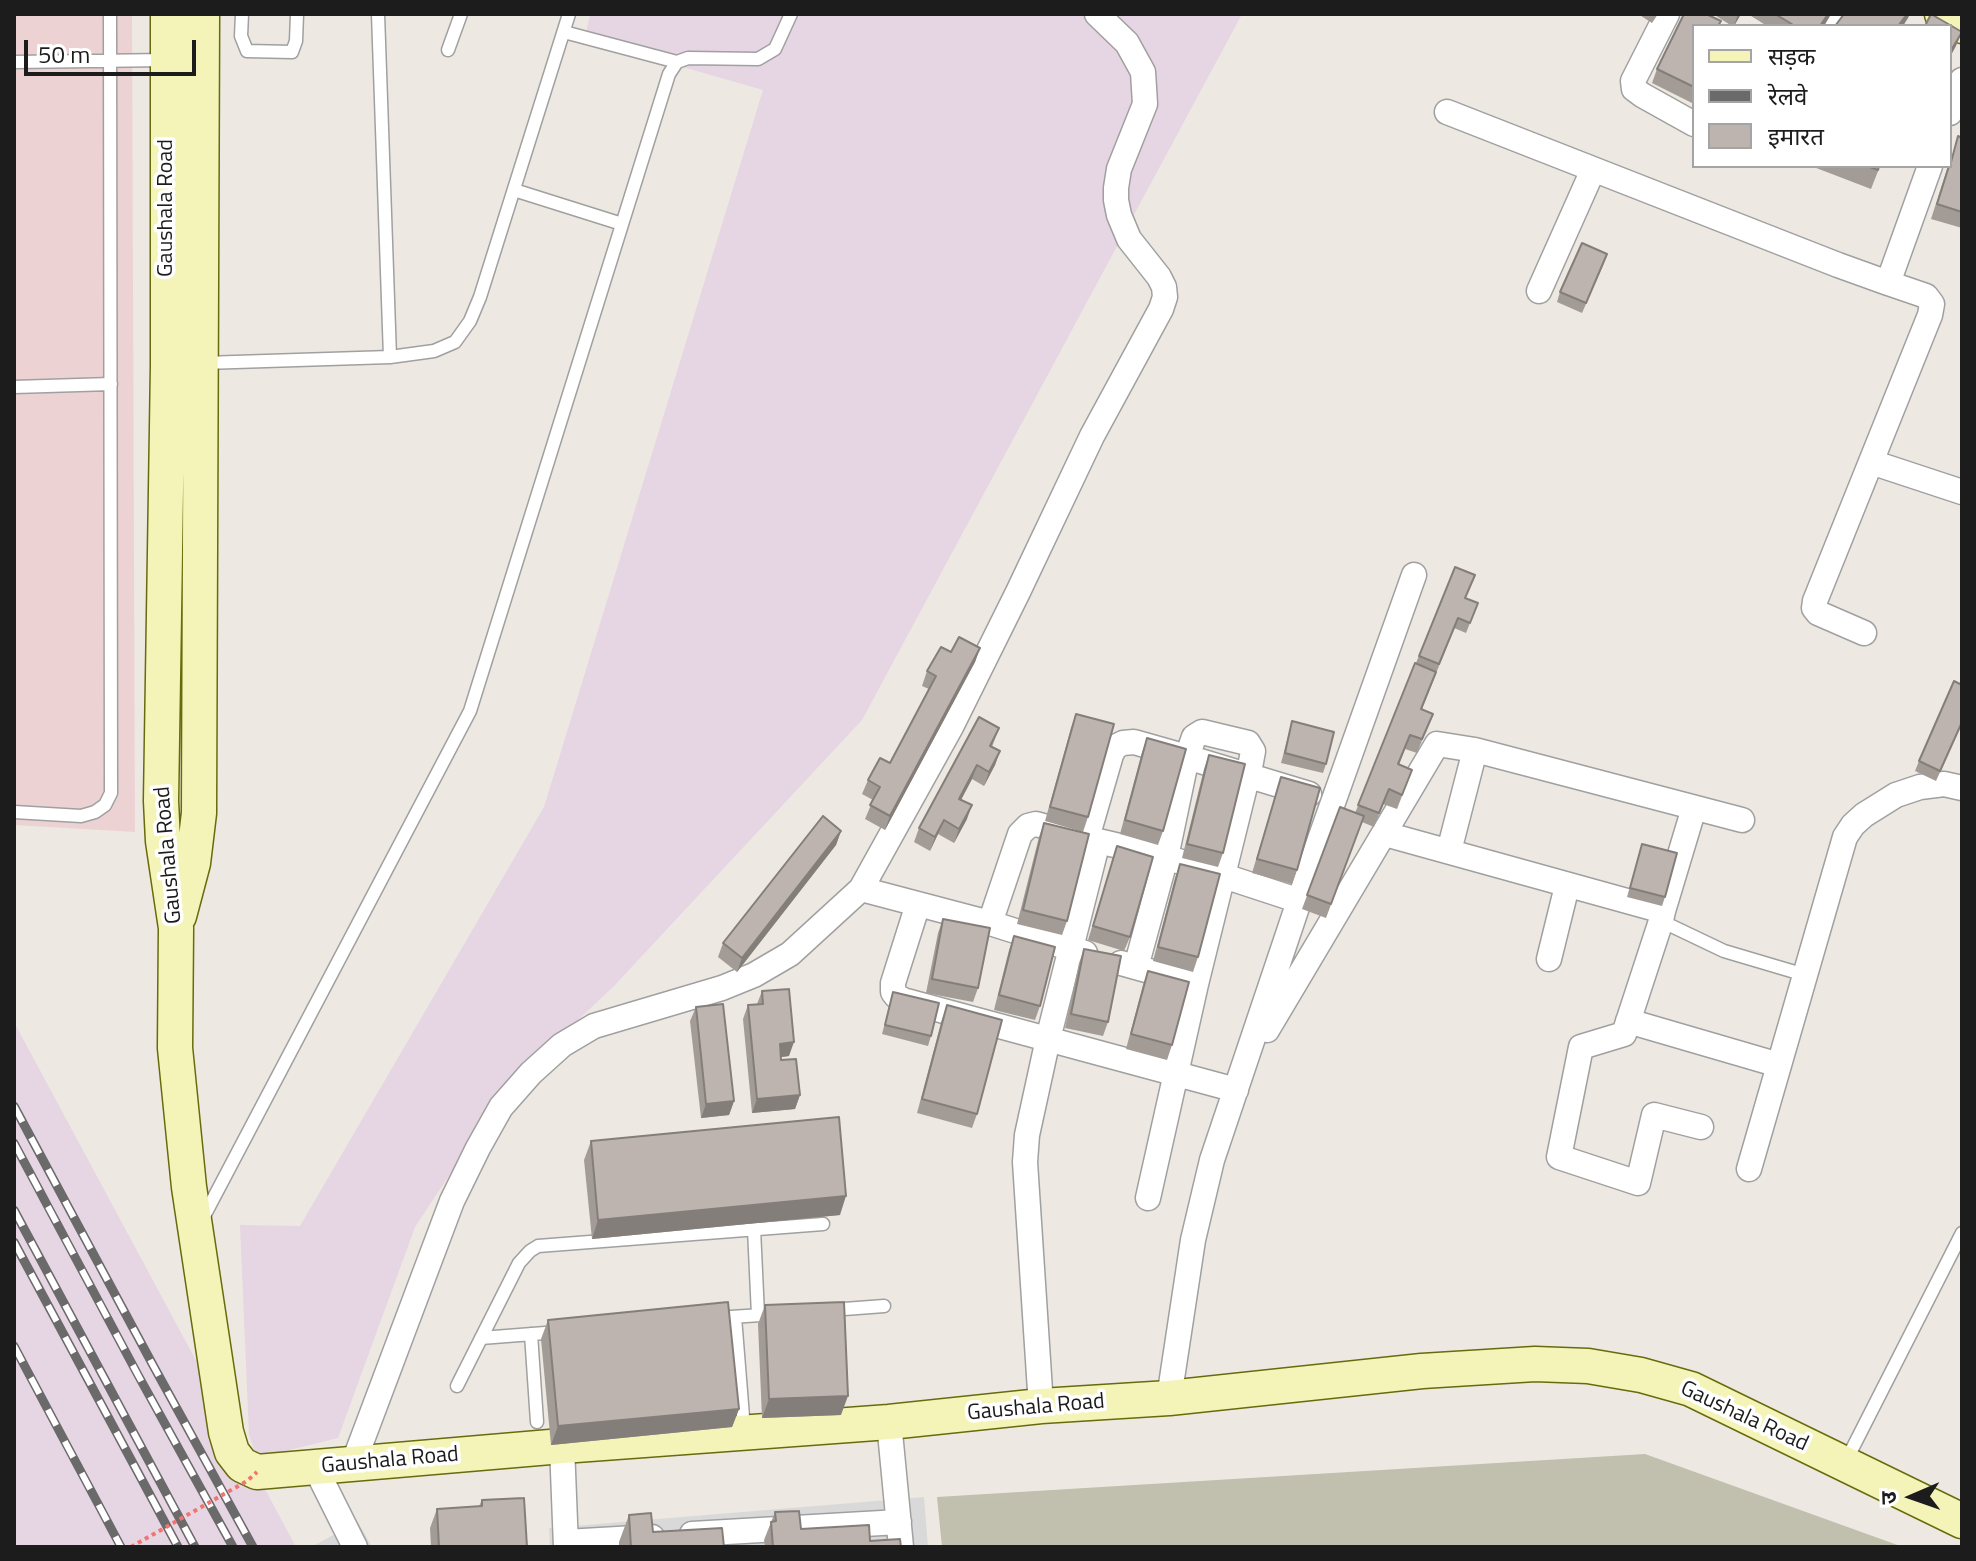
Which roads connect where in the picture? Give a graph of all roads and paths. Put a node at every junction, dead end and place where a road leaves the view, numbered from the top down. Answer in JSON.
{"nodes":[{"id":1,"x":110,"y":14,"type":"edge"},
{"id":2,"x":168,"y":14,"type":"edge"},
{"id":3,"x":202,"y":14,"type":"edge"},
{"id":4,"x":242,"y":14,"type":"edge"},
{"id":5,"x":297,"y":14,"type":"edge"},
{"id":6,"x":378,"y":14,"type":"edge"},
{"id":7,"x":461,"y":14,"type":"edge"},
{"id":8,"x":569,"y":14,"type":"edge"},
{"id":9,"x":791,"y":14,"type":"edge"},
{"id":10,"x":1097,"y":14,"type":"edge"},
{"id":11,"x":1667,"y":14,"type":"edge"},
{"id":12,"x":1942,"y":14,"type":"edge"},
{"id":13,"x":1962,"y":26,"type":"edge"},
{"id":14,"x":564,"y":32,"type":"junction"},
{"id":15,"x":448,"y":50,"type":"dead end"},
{"id":16,"x":184,"y":60,"type":"junction"},
{"id":17,"x":110,"y":61,"type":"junction"},
{"id":18,"x":14,"y":62,"type":"edge"},
{"id":19,"x":677,"y":62,"type":"junction"},
{"id":20,"x":1962,"y":80,"type":"edge"},
{"id":21,"x":1952,"y":108,"type":"edge"},
{"id":22,"x":1447,"y":112,"type":"dead end"},
{"id":23,"x":1692,"y":123,"type":"edge"},
{"id":24,"x":1929,"y":168,"type":"edge"},
{"id":25,"x":1593,"y":170,"type":"junction"},
{"id":26,"x":514,"y":190,"type":"junction"},
{"id":27,"x":622,"y":224,"type":"junction"},
{"id":28,"x":1888,"y":283,"type":"junction"},
{"id":29,"x":1539,"y":291,"type":"dead end"},
{"id":30,"x":390,"y":357,"type":"junction"},
{"id":31,"x":200,"y":363,"type":"junction"},
{"id":32,"x":111,"y":384,"type":"junction"},
{"id":33,"x":14,"y":387,"type":"edge"},
{"id":34,"x":1871,"y":462,"type":"junction"},
{"id":35,"x":1962,"y":492,"type":"edge"},
{"id":36,"x":1414,"y":575,"type":"dead end"},
{"id":37,"x":1864,"y":633,"type":"dead end"},
{"id":38,"x":1475,"y":750,"type":"junction"},
{"id":39,"x":1187,"y":757,"type":"junction"},
{"id":40,"x":1248,"y":777,"type":"junction"},
{"id":41,"x":1962,"y":788,"type":"edge"},
{"id":42,"x":1334,"y":801,"type":"junction"},
{"id":43,"x":1694,"y":808,"type":"junction"},
{"id":44,"x":14,"y":812,"type":"edge"},
{"id":45,"x":1742,"y":820,"type":"dead end"},
{"id":46,"x":1385,"y":834,"type":"junction"},
{"id":47,"x":1093,"y":840,"type":"junction"},
{"id":48,"x":1449,"y":851,"type":"junction"},
{"id":49,"x":1166,"y":857,"type":"junction"},
{"id":50,"x":1224,"y":876,"type":"junction"},
{"id":51,"x":1567,"y":886,"type":"junction"},
{"id":52,"x":861,"y":889,"type":"junction"},
{"id":53,"x":1300,"y":901,"type":"junction"},
{"id":54,"x":918,"y":904,"type":"junction"},
{"id":55,"x":1662,"y":916,"type":"junction"},
{"id":56,"x":990,"y":923,"type":"junction"},
{"id":57,"x":176,"y":928,"type":"junction"},
{"id":58,"x":1070,"y":949,"type":"junction"},
{"id":59,"x":1549,"y":959,"type":"dead end"},
{"id":60,"x":1136,"y":967,"type":"junction"},
{"id":61,"x":1805,"y":975,"type":"junction"},
{"id":62,"x":1196,"y":984,"type":"junction"},
{"id":63,"x":1628,"y":1021,"type":"junction"},
{"id":64,"x":1048,"y":1039,"type":"junction"},
{"id":65,"x":1779,"y":1065,"type":"junction"},
{"id":66,"x":1245,"y":1066,"type":"junction"},
{"id":67,"x":1175,"y":1075,"type":"junction"},
{"id":68,"x":1236,"y":1090,"type":"junction"},
{"id":69,"x":1701,"y":1127,"type":"dead end"},
{"id":70,"x":1749,"y":1169,"type":"dead end"},
{"id":71,"x":1148,"y":1198,"type":"dead end"},
{"id":72,"x":823,"y":1224,"type":"dead end"},
{"id":73,"x":754,"y":1229,"type":"junction"},
{"id":74,"x":196,"y":1231,"type":"junction"},
{"id":75,"x":1962,"y":1233,"type":"edge"},
{"id":76,"x":884,"y":1306,"type":"dead end"},
{"id":77,"x":821,"y":1311,"type":"edge"},
{"id":78,"x":789,"y":1313,"type":"edge"},
{"id":79,"x":758,"y":1315,"type":"junction"},
{"id":80,"x":735,"y":1317,"type":"junction"},
{"id":81,"x":703,"y":1319,"type":"edge"},
{"id":82,"x":578,"y":1330,"type":"edge"},
{"id":83,"x":531,"y":1334,"type":"junction"},
{"id":84,"x":481,"y":1338,"type":"junction"},
{"id":85,"x":457,"y":1386,"type":"dead end"},
{"id":86,"x":1169,"y":1398,"type":"junction"},
{"id":87,"x":1041,"y":1406,"type":"junction"},
{"id":88,"x":537,"y":1422,"type":"dead end"},
{"id":89,"x":889,"y":1422,"type":"junction"},
{"id":90,"x":745,"y":1433,"type":"junction"},
{"id":91,"x":562,"y":1446,"type":"junction"},
{"id":92,"x":353,"y":1464,"type":"junction"},
{"id":93,"x":1845,"y":1464,"type":"junction"},
{"id":94,"x":315,"y":1467,"type":"junction"},
{"id":95,"x":257,"y":1472,"type":"junction"},
{"id":96,"x":1962,"y":1521,"type":"edge"},
{"id":97,"x":899,"y":1522,"type":"junction"},
{"id":98,"x":566,"y":1544,"type":"edge"},
{"id":99,"x":131,"y":1547,"type":"edge"},
{"id":100,"x":355,"y":1547,"type":"edge"},
{"id":101,"x":901,"y":1547,"type":"edge"}],
"edges":[{"from":1,"to":17,"type":"lane"},
{"from":2,"to":16,"type":"street","name":"Gaushala Road"},
{"from":3,"to":16,"type":"street"},
{"from":4,"to":5,"type":"lane"},
{"from":6,"to":30,"type":"lane"},
{"from":7,"to":15,"type":"lane"},
{"from":8,"to":14,"type":"lane"},
{"from":9,"to":19,"type":"lane"},
{"from":10,"to":52,"type":"street"},
{"from":11,"to":23,"type":"street"},
{"from":12,"to":13,"type":"street"},
{"from":14,"to":19,"type":"lane"},
{"from":14,"to":26,"type":"lane"},
{"from":16,"to":17,"type":"lane"},
{"from":16,"to":31,"type":"street"},
{"from":16,"to":57,"type":"street","name":"Gaushala Road"},
{"from":17,"to":18,"type":"lane"},
{"from":17,"to":32,"type":"lane"},
{"from":19,"to":27,"type":"lane"},
{"from":20,"to":21,"type":"street"},
{"from":22,"to":25,"type":"street"},
{"from":24,"to":28,"type":"street"},
{"from":25,"to":28,"type":"street"},
{"from":25,"to":29,"type":"street"},
{"from":26,"to":27,"type":"lane"},
{"from":26,"to":30,"type":"lane"},
{"from":27,"to":74,"type":"lane"},
{"from":28,"to":34,"type":"street"},
{"from":30,"to":31,"type":"lane"},
{"from":31,"to":57,"type":"street"},
{"from":32,"to":33,"type":"lane"},
{"from":32,"to":44,"type":"lane"},
{"from":34,"to":35,"type":"street"},
{"from":34,"to":37,"type":"street"},
{"from":36,"to":42,"type":"street"},
{"from":38,"to":43,"type":"street"},
{"from":38,"to":46,"type":"street"},
{"from":38,"to":48,"type":"street"},
{"from":39,"to":40,"type":"street"},
{"from":39,"to":47,"type":"street"},
{"from":39,"to":49,"type":"street"},
{"from":40,"to":42,"type":"street"},
{"from":40,"to":50,"type":"street"},
{"from":41,"to":61,"type":"street"},
{"from":42,"to":53,"type":"street"},
{"from":43,"to":45,"type":"street"},
{"from":43,"to":55,"type":"street"},
{"from":46,"to":48,"type":"street"},
{"from":46,"to":66,"type":"street"},
{"from":47,"to":49,"type":"street"},
{"from":47,"to":56,"type":"street"},
{"from":47,"to":58,"type":"street"},
{"from":48,"to":51,"type":"street"},
{"from":49,"to":50,"type":"street"},
{"from":49,"to":60,"type":"street"},
{"from":50,"to":53,"type":"street"},
{"from":50,"to":62,"type":"street"},
{"from":51,"to":55,"type":"street"},
{"from":51,"to":59,"type":"street"},
{"from":52,"to":54,"type":"street"},
{"from":52,"to":92,"type":"street"},
{"from":53,"to":66,"type":"street"},
{"from":54,"to":56,"type":"street"},
{"from":54,"to":64,"type":"street"},
{"from":55,"to":61,"type":"lane"},
{"from":55,"to":63,"type":"street"},
{"from":56,"to":58,"type":"street"},
{"from":57,"to":74,"type":"street","name":"Gaushala Road"},
{"from":58,"to":60,"type":"street"},
{"from":58,"to":64,"type":"street"},
{"from":60,"to":62,"type":"street"},
{"from":61,"to":65,"type":"street"},
{"from":62,"to":67,"type":"street"},
{"from":63,"to":65,"type":"street"},
{"from":63,"to":69,"type":"street"},
{"from":64,"to":67,"type":"street"},
{"from":64,"to":87,"type":"street"},
{"from":65,"to":70,"type":"street"},
{"from":66,"to":68,"type":"street"},
{"from":67,"to":68,"type":"street"},
{"from":67,"to":71,"type":"street"},
{"from":68,"to":86,"type":"street"},
{"from":72,"to":73,"type":"lane"},
{"from":73,"to":79,"type":"lane"},
{"from":73,"to":84,"type":"lane"},
{"from":74,"to":95,"type":"street","name":"Gaushala Road"},
{"from":75,"to":93,"type":"lane"},
{"from":76,"to":77,"type":"lane"},
{"from":78,"to":79,"type":"lane"},
{"from":79,"to":80,"type":"lane"},
{"from":80,"to":81,"type":"lane"},
{"from":80,"to":90,"type":"lane"},
{"from":82,"to":83,"type":"lane"},
{"from":83,"to":84,"type":"lane"},
{"from":83,"to":88,"type":"lane"},
{"from":84,"to":85,"type":"lane"},
{"from":86,"to":87,"type":"street","name":"Gaushala Road"},
{"from":86,"to":93,"type":"street","name":"Gaushala Road"},
{"from":87,"to":89,"type":"street","name":"Gaushala Road"},
{"from":89,"to":90,"type":"street","name":"Gaushala Road"},
{"from":89,"to":97,"type":"street"},
{"from":90,"to":91,"type":"street","name":"Gaushala Road"},
{"from":91,"to":92,"type":"street","name":"Gaushala Road"},
{"from":91,"to":98,"type":"street"},
{"from":92,"to":94,"type":"street","name":"Gaushala Road"},
{"from":93,"to":96,"type":"street","name":"Gaushala Road"},
{"from":94,"to":95,"type":"street","name":"Gaushala Road"},
{"from":94,"to":100,"type":"street"},
{"from":95,"to":99,"type":"path","bridge":true},
{"from":97,"to":98,"type":"street"},
{"from":97,"to":101,"type":"street"}]}
